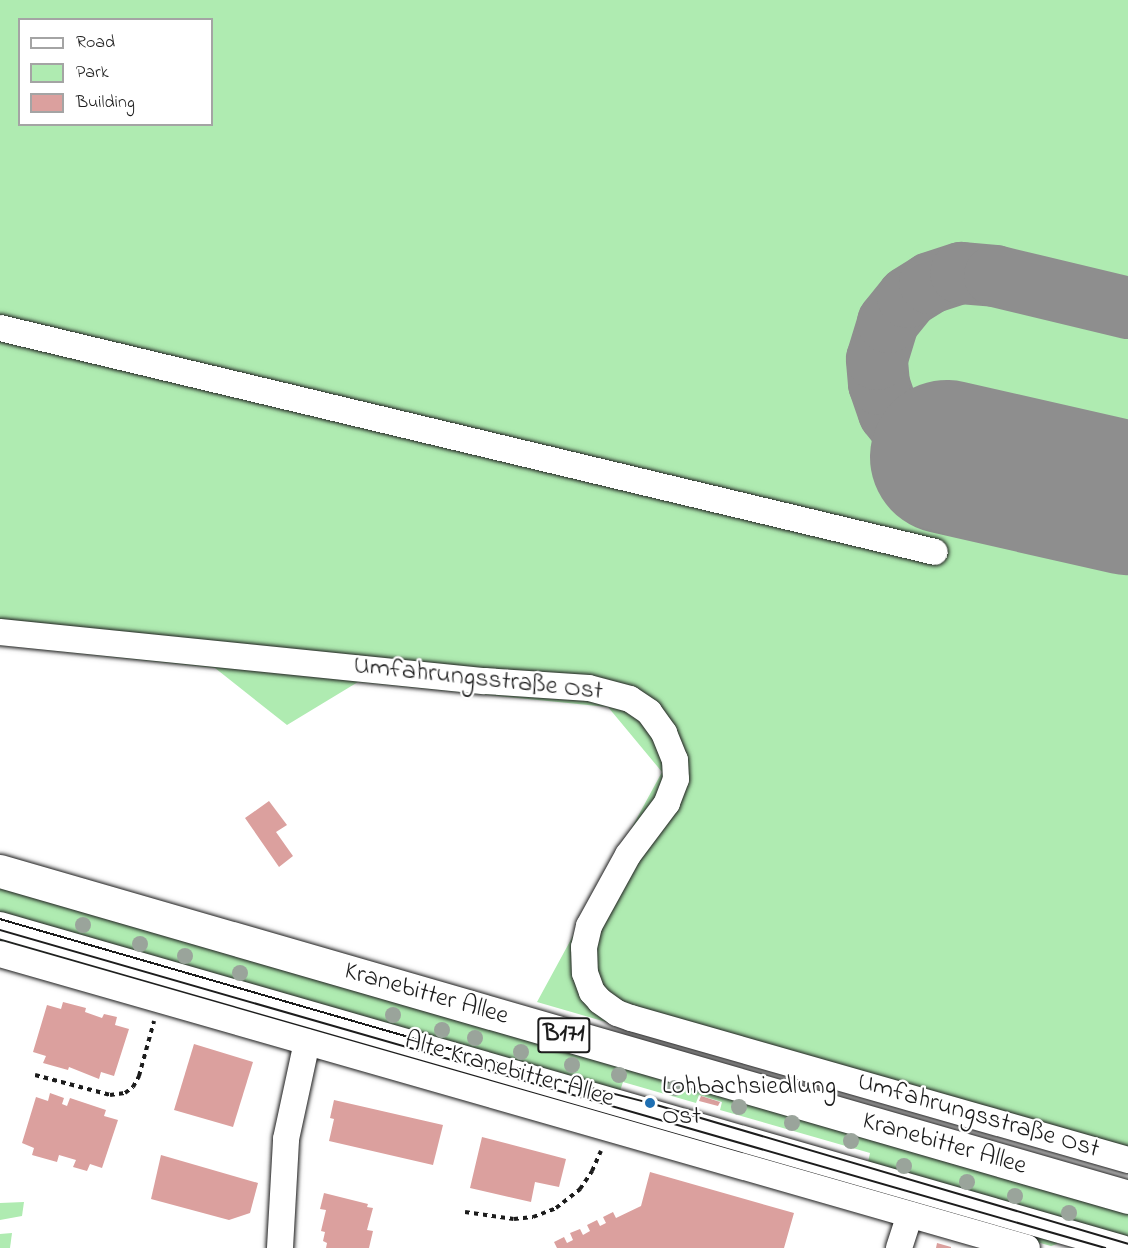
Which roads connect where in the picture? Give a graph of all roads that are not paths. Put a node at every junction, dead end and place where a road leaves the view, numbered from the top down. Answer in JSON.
{"nodes":[{"id":1,"x":0,"y":328,"type":"edge"},
{"id":2,"x":935,"y":552,"type":"dead end"},
{"id":3,"x":0,"y":632,"type":"edge"},
{"id":4,"x":0,"y":871,"type":"edge"},
{"id":5,"x":0,"y":925,"type":"edge"},
{"id":6,"x":0,"y":954,"type":"edge"},
{"id":7,"x":308,"y":1042,"type":"junction"},
{"id":8,"x":1128,"y":1160,"type":"edge"},
{"id":9,"x":1128,"y":1197,"type":"edge"},
{"id":10,"x":910,"y":1215,"type":"junction"},
{"id":11,"x":279,"y":1248,"type":"edge"},
{"id":12,"x":899,"y":1248,"type":"edge"},
{"id":13,"x":1027,"y":1248,"type":"edge"},
{"id":14,"x":1122,"y":1248,"type":"edge"}],
"edges":[{"from":1,"to":2,"type":"street"},
{"from":3,"to":8,"type":"street","name":"Umfahrungsstraße Ost"},
{"from":4,"to":9,"type":"main road","name":"Kranebitter Allee","number":"B171"},
{"from":5,"to":14,"type":"street","name":"Alte Kranebitter Allee"},
{"from":6,"to":7,"type":"street"},
{"from":7,"to":10,"type":"street"},
{"from":7,"to":11,"type":"street"},
{"from":10,"to":12,"type":"street"},
{"from":10,"to":13,"type":"street"}]}
